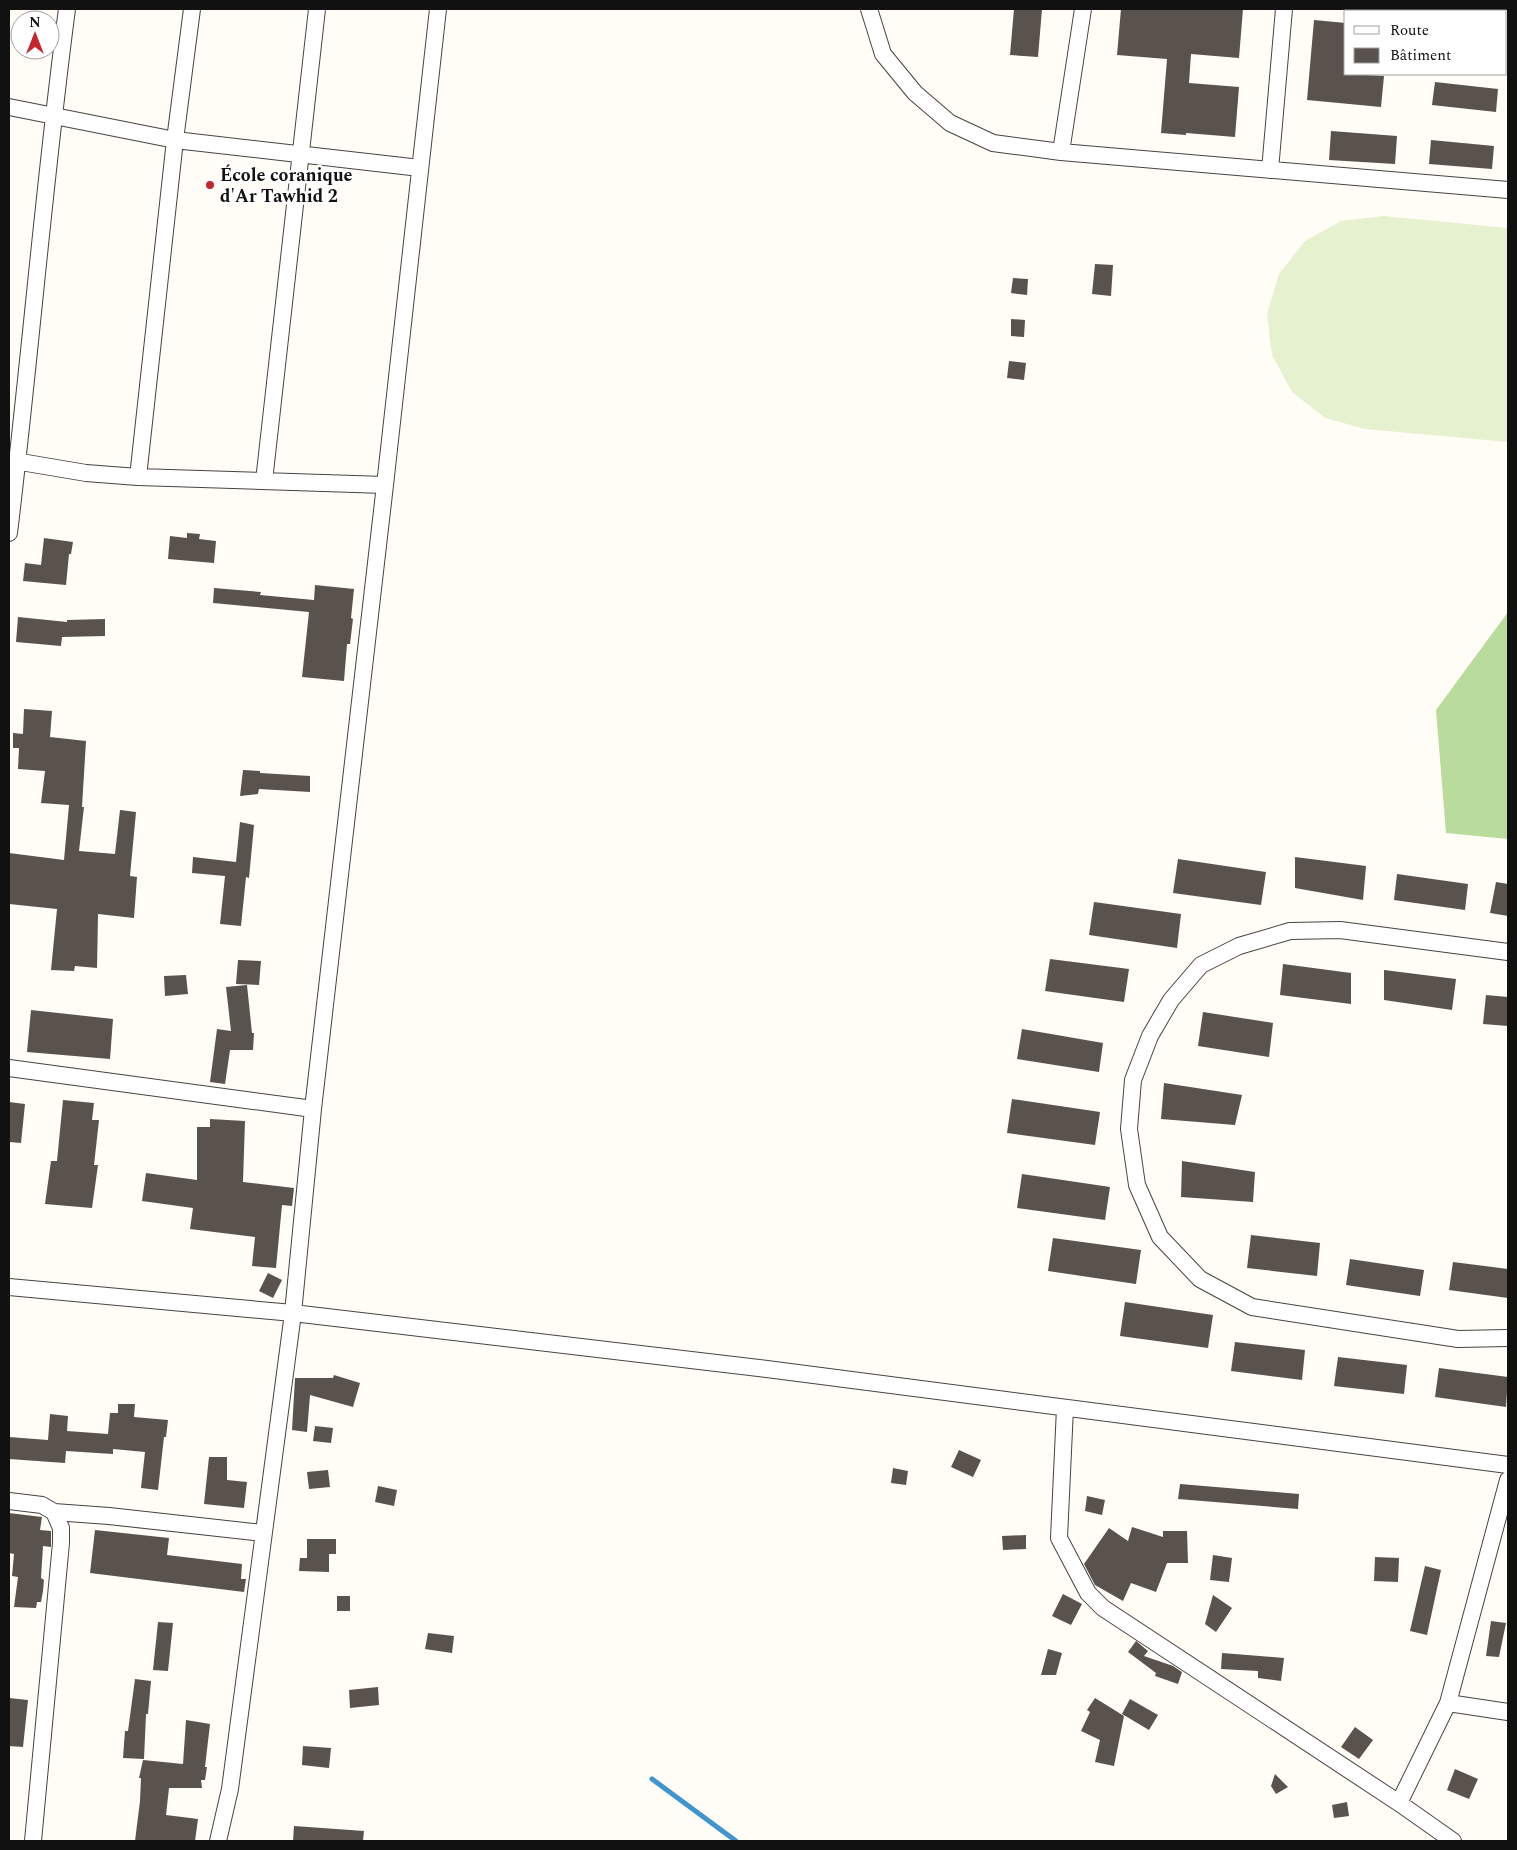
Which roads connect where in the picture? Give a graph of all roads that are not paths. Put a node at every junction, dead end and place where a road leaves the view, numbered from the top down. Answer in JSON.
{"nodes":[{"id":1,"x":67,"y":9,"type":"edge"},
{"id":2,"x":192,"y":9,"type":"edge"},
{"id":3,"x":317,"y":9,"type":"edge"},
{"id":4,"x":438,"y":9,"type":"edge"},
{"id":5,"x":869,"y":9,"type":"edge"},
{"id":6,"x":1083,"y":9,"type":"edge"},
{"id":7,"x":1284,"y":9,"type":"edge"},
{"id":8,"x":9,"y":107,"type":"edge"},
{"id":9,"x":52,"y":116,"type":"junction"},
{"id":10,"x":175,"y":140,"type":"junction"},
{"id":11,"x":1061,"y":152,"type":"junction"},
{"id":12,"x":300,"y":154,"type":"junction"},
{"id":13,"x":420,"y":168,"type":"junction"},
{"id":14,"x":1270,"y":170,"type":"junction"},
{"id":15,"x":1508,"y":190,"type":"edge"},
{"id":16,"x":13,"y":461,"type":"edge"},
{"id":17,"x":138,"y":477,"type":"junction"},
{"id":18,"x":264,"y":481,"type":"junction"},
{"id":19,"x":385,"y":485,"type":"junction"},
{"id":20,"x":9,"y":533,"type":"edge"},
{"id":21,"x":1508,"y":952,"type":"edge"},
{"id":22,"x":9,"y":1068,"type":"edge"},
{"id":23,"x":313,"y":1109,"type":"junction"},
{"id":24,"x":9,"y":1287,"type":"edge"},
{"id":25,"x":293,"y":1314,"type":"junction"},
{"id":26,"x":1508,"y":1338,"type":"edge"},
{"id":27,"x":1065,"y":1408,"type":"junction"},
{"id":28,"x":1508,"y":1465,"type":"edge"},
{"id":29,"x":1508,"y":1480,"type":"edge"},
{"id":30,"x":9,"y":1501,"type":"edge"},
{"id":31,"x":54,"y":1512,"type":"junction"},
{"id":32,"x":263,"y":1533,"type":"junction"},
{"id":33,"x":1448,"y":1703,"type":"junction"},
{"id":34,"x":1508,"y":1712,"type":"edge"},
{"id":35,"x":1399,"y":1804,"type":"junction"},
{"id":36,"x":33,"y":1841,"type":"edge"},
{"id":37,"x":218,"y":1841,"type":"edge"},
{"id":38,"x":1453,"y":1841,"type":"edge"}],
"edges":[{"from":1,"to":9,"type":"street"},
{"from":2,"to":10,"type":"street"},
{"from":3,"to":12,"type":"street"},
{"from":4,"to":13,"type":"street"},
{"from":5,"to":11,"type":"street"},
{"from":6,"to":11,"type":"street"},
{"from":7,"to":14,"type":"street"},
{"from":8,"to":9,"type":"street"},
{"from":9,"to":10,"type":"street"},
{"from":9,"to":16,"type":"street"},
{"from":10,"to":12,"type":"street"},
{"from":10,"to":17,"type":"street"},
{"from":11,"to":14,"type":"street"},
{"from":12,"to":13,"type":"street"},
{"from":12,"to":18,"type":"street"},
{"from":13,"to":19,"type":"street"},
{"from":14,"to":15,"type":"street"},
{"from":16,"to":17,"type":"street"},
{"from":16,"to":20,"type":"street"},
{"from":17,"to":18,"type":"street"},
{"from":18,"to":19,"type":"street"},
{"from":19,"to":23,"type":"street"},
{"from":21,"to":26,"type":"street"},
{"from":22,"to":23,"type":"street"},
{"from":23,"to":25,"type":"street"},
{"from":24,"to":25,"type":"street"},
{"from":25,"to":27,"type":"street"},
{"from":25,"to":32,"type":"street"},
{"from":27,"to":28,"type":"street"},
{"from":27,"to":35,"type":"street"},
{"from":29,"to":33,"type":"street"},
{"from":30,"to":31,"type":"street"},
{"from":31,"to":32,"type":"street"},
{"from":31,"to":36,"type":"street"},
{"from":32,"to":37,"type":"street"},
{"from":33,"to":34,"type":"street"},
{"from":33,"to":35,"type":"street"},
{"from":35,"to":38,"type":"street"}]}
